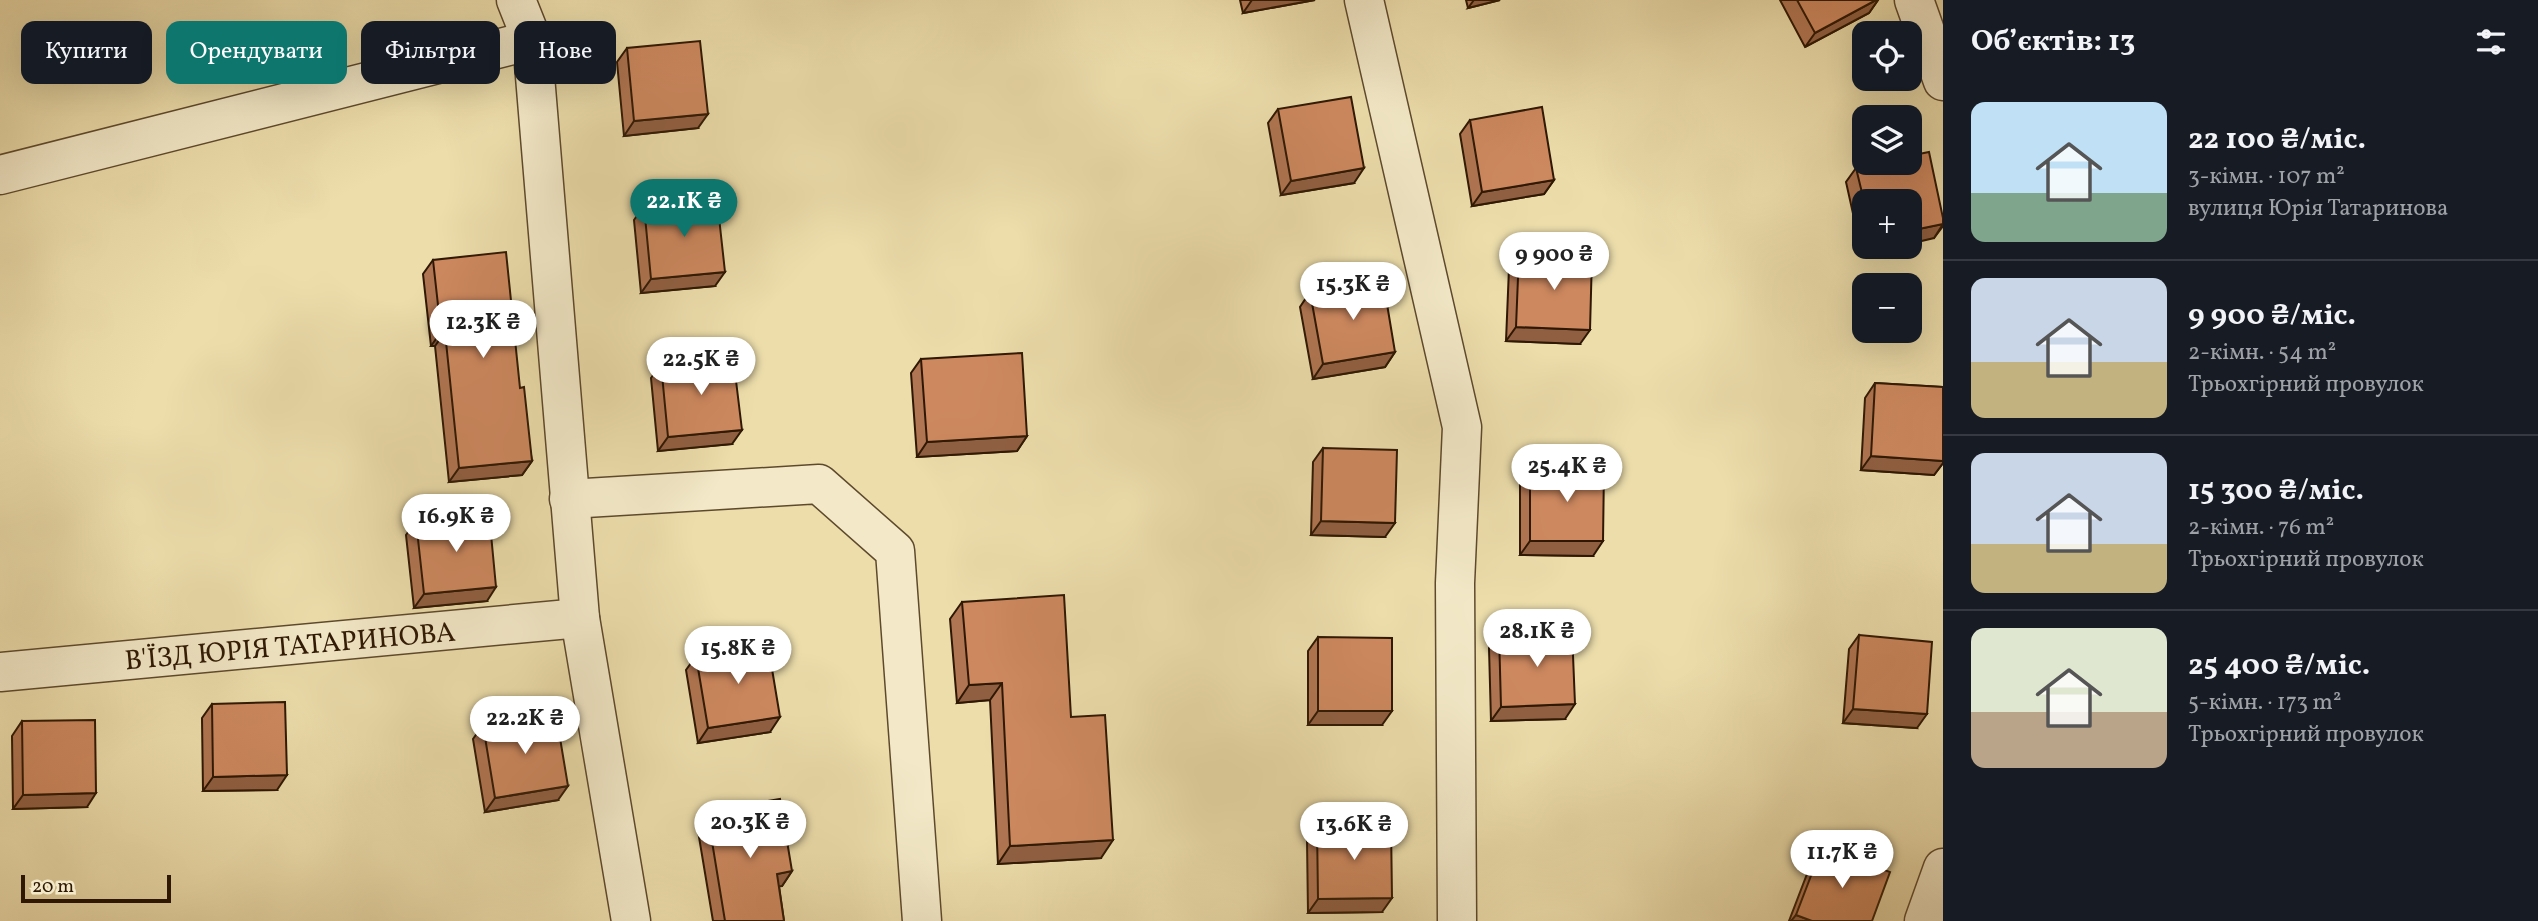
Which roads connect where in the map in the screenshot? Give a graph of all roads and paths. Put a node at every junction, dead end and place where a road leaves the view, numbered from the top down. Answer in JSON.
{"nodes":[{"id":1,"x":516,"y":0,"type":"edge"},
{"id":2,"x":1364,"y":0,"type":"edge"},
{"id":3,"x":1914,"y":0,"type":"edge"},
{"id":4,"x":524,"y":21,"type":"edge"},
{"id":5,"x":514,"y":45,"type":"edge"},
{"id":6,"x":1943,"y":81,"type":"edge"},
{"id":7,"x":536,"y":84,"type":"edge"},
{"id":8,"x":0,"y":175,"type":"edge"},
{"id":9,"x":569,"y":499,"type":"junction"},
{"id":10,"x":580,"y":618,"type":"junction"},
{"id":11,"x":0,"y":672,"type":"edge"},
{"id":12,"x":1943,"y":869,"type":"edge"},
{"id":13,"x":631,"y":921,"type":"edge"},
{"id":14,"x":922,"y":921,"type":"edge"},
{"id":15,"x":1457,"y":921,"type":"edge"},
{"id":16,"x":1924,"y":921,"type":"edge"}],
"edges":[{"from":1,"to":4,"type":"street"},
{"from":2,"to":15,"type":"street"},
{"from":3,"to":6,"type":"street"},
{"from":5,"to":8,"type":"street"},
{"from":7,"to":9,"type":"street"},
{"from":9,"to":10,"type":"street"},
{"from":9,"to":14,"type":"street"},
{"from":10,"to":11,"type":"street","name":"В'ЇЗД ЮРІЯ ТАТАРИНОВА"},
{"from":10,"to":13,"type":"street"},
{"from":12,"to":16,"type":"street"}]}
